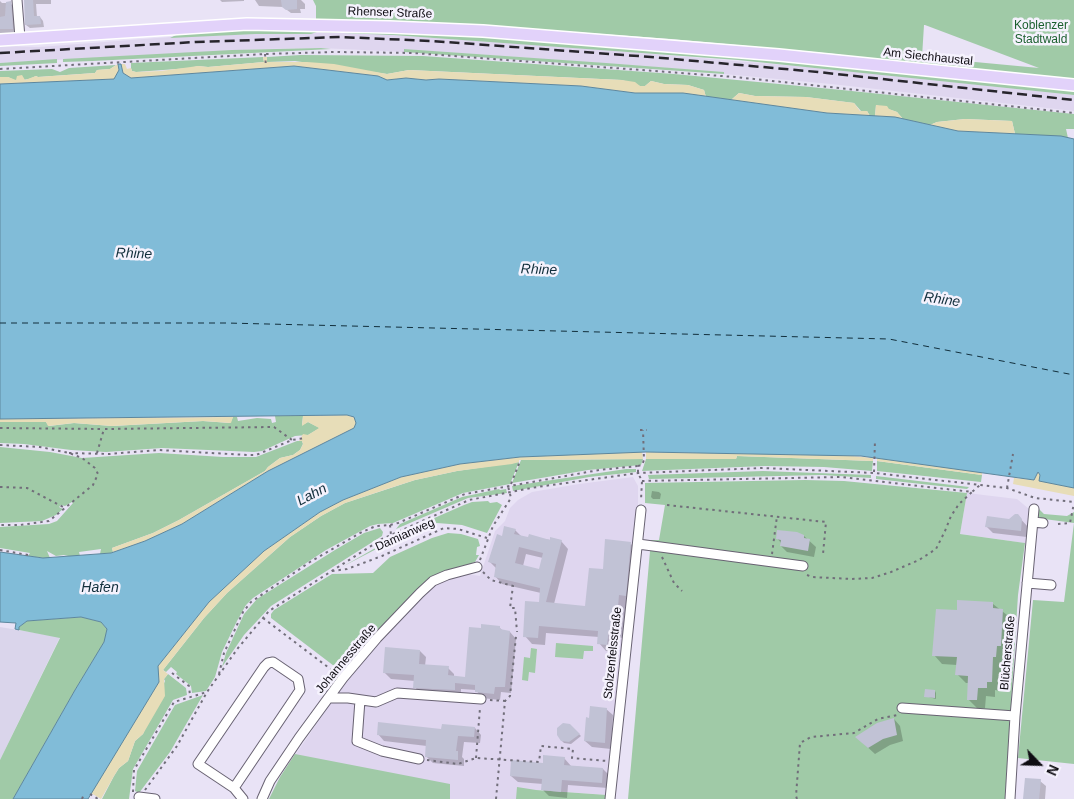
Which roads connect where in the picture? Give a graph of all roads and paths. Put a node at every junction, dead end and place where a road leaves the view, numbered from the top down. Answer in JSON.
{"nodes":[{"id":1,"x":17,"y":0,"type":"edge"},
{"id":2,"x":20,"y":38,"type":"junction"},
{"id":3,"x":0,"y":40,"type":"edge"},
{"id":4,"x":265,"y":54,"type":"junction"},
{"id":5,"x":779,"y":55,"type":"joint"},
{"id":6,"x":266,"y":66,"type":"dead end"},
{"id":7,"x":0,"y":69,"type":"edge"},
{"id":8,"x":1074,"y":85,"type":"edge"},
{"id":9,"x":1074,"y":113,"type":"edge"},
{"id":10,"x":0,"y":428,"type":"edge"},
{"id":11,"x":104,"y":429,"type":"junction"},
{"id":12,"x":647,"y":430,"type":"dead end"},
{"id":13,"x":305,"y":438,"type":"dead end"},
{"id":14,"x":292,"y":440,"type":"junction"},
{"id":15,"x":876,"y":440,"type":"dead end"},
{"id":16,"x":0,"y":445,"type":"edge"},
{"id":17,"x":69,"y":453,"type":"junction"},
{"id":18,"x":97,"y":453,"type":"junction"},
{"id":19,"x":1013,"y":454,"type":"dead end"},
{"id":20,"x":520,"y":461,"type":"dead end"},
{"id":21,"x":638,"y":466,"type":"junction"},
{"id":22,"x":874,"y":473,"type":"junction"},
{"id":23,"x":638,"y":474,"type":"junction"},
{"id":24,"x":642,"y":481,"type":"junction"},
{"id":25,"x":510,"y":485,"type":"junction"},
{"id":26,"x":980,"y":485,"type":"junction"},
{"id":27,"x":0,"y":487,"type":"edge"},
{"id":28,"x":1007,"y":488,"type":"junction"},
{"id":29,"x":972,"y":492,"type":"junction"},
{"id":30,"x":510,"y":494,"type":"junction"},
{"id":31,"x":1074,"y":503,"type":"edge"},
{"id":32,"x":667,"y":505,"type":"dead end"},
{"id":33,"x":65,"y":508,"type":"junction"},
{"id":34,"x":1034,"y":509,"type":"dead end"},
{"id":35,"x":641,"y":510,"type":"joint"},
{"id":36,"x":776,"y":516,"type":"junction"},
{"id":37,"x":1033,"y":522,"type":"junction"},
{"id":38,"x":1043,"y":523,"type":"dead end"},
{"id":39,"x":1058,"y":524,"type":"dead end"},
{"id":40,"x":0,"y":525,"type":"edge"},
{"id":41,"x":390,"y":526,"type":"junction"},
{"id":42,"x":391,"y":535,"type":"junction"},
{"id":43,"x":487,"y":538,"type":"junction"},
{"id":44,"x":638,"y":544,"type":"junction"},
{"id":45,"x":662,"y":547,"type":"junction"},
{"id":46,"x":0,"y":550,"type":"edge"},
{"id":47,"x":823,"y":554,"type":"dead end"},
{"id":48,"x":28,"y":555,"type":"dead end"},
{"id":49,"x":771,"y":561,"type":"junction"},
{"id":50,"x":801,"y":565,"type":"joint"},
{"id":51,"x":477,"y":567,"type":"junction"},
{"id":52,"x":330,"y":572,"type":"junction"},
{"id":53,"x":1027,"y":583,"type":"junction"},
{"id":54,"x":1051,"y":585,"type":"dead end"},
{"id":55,"x":682,"y":591,"type":"dead end"},
{"id":56,"x":262,"y":618,"type":"junction"},
{"id":57,"x":517,"y":632,"type":"dead end"},
{"id":58,"x":516,"y":636,"type":"dead end"},
{"id":59,"x":172,"y":673,"type":"dead end"},
{"id":60,"x":219,"y":676,"type":"junction"},
{"id":61,"x":343,"y":678,"type":"junction"},
{"id":62,"x":207,"y":692,"type":"junction"},
{"id":63,"x":190,"y":696,"type":"junction"},
{"id":64,"x":328,"y":698,"type":"junction"},
{"id":65,"x":481,"y":699,"type":"junction"},
{"id":66,"x":360,"y":700,"type":"junction"},
{"id":67,"x":505,"y":701,"type":"junction"},
{"id":68,"x":902,"y":708,"type":"joint"},
{"id":69,"x":1014,"y":716,"type":"junction"},
{"id":70,"x":476,"y":758,"type":"junction"},
{"id":71,"x":419,"y":759,"type":"joint"},
{"id":72,"x":499,"y":759,"type":"junction"},
{"id":73,"x":614,"y":762,"type":"junction"},
{"id":74,"x":133,"y":785,"type":"dead end"},
{"id":75,"x":234,"y":788,"type":"junction"},
{"id":76,"x":84,"y":794,"type":"dead end"},
{"id":77,"x":90,"y":794,"type":"dead end"},
{"id":78,"x":140,"y":797,"type":"joint"},
{"id":79,"x":82,"y":799,"type":"edge"},
{"id":80,"x":98,"y":799,"type":"edge"},
{"id":81,"x":155,"y":799,"type":"edge"},
{"id":82,"x":243,"y":799,"type":"edge"},
{"id":83,"x":262,"y":799,"type":"edge"},
{"id":84,"x":496,"y":799,"type":"edge"},
{"id":85,"x":610,"y":799,"type":"edge"},
{"id":86,"x":797,"y":799,"type":"edge"},
{"id":87,"x":1010,"y":799,"type":"edge"}],
"edges":[{"from":1,"to":2,"type":"street"},
{"from":2,"to":3,"type":"main road","name":"Rhenser Straße"},
{"from":2,"to":5,"type":"main road","name":"Rhenser Straße"},
{"from":4,"to":6,"type":"path"},
{"from":4,"to":7,"type":"path"},
{"from":4,"to":9,"type":"path"},
{"from":5,"to":8,"type":"main road","name":"Am Siechhaustal"},
{"from":10,"to":11,"type":"path"},
{"from":11,"to":14,"type":"path"},
{"from":11,"to":18,"type":"path"},
{"from":12,"to":21,"type":"path"},
{"from":13,"to":14,"type":"path"},
{"from":14,"to":18,"type":"path"},
{"from":15,"to":22,"type":"path"},
{"from":16,"to":17,"type":"path"},
{"from":17,"to":18,"type":"path"},
{"from":17,"to":33,"type":"path"},
{"from":19,"to":28,"type":"path"},
{"from":20,"to":25,"type":"path"},
{"from":21,"to":23,"type":"path"},
{"from":21,"to":25,"type":"path"},
{"from":22,"to":23,"type":"path"},
{"from":22,"to":26,"type":"path"},
{"from":23,"to":24,"type":"path"},
{"from":23,"to":30,"type":"path"},
{"from":24,"to":29,"type":"path"},
{"from":24,"to":35,"type":"path"},
{"from":25,"to":30,"type":"path"},
{"from":25,"to":41,"type":"path"},
{"from":26,"to":28,"type":"path"},
{"from":26,"to":29,"type":"path"},
{"from":27,"to":33,"type":"path"},
{"from":28,"to":31,"type":"path"},
{"from":29,"to":50,"type":"path"},
{"from":30,"to":42,"type":"path"},
{"from":30,"to":43,"type":"path"},
{"from":31,"to":39,"type":"path"},
{"from":32,"to":36,"type":"path"},
{"from":33,"to":40,"type":"path"},
{"from":34,"to":37,"type":"street","name":"Blücherstraße"},
{"from":35,"to":44,"type":"street","name":"Stolzenfelsstraße"},
{"from":36,"to":47,"type":"path"},
{"from":36,"to":49,"type":"path"},
{"from":37,"to":38,"type":"street"},
{"from":37,"to":53,"type":"street","name":"Blücherstraße"},
{"from":41,"to":42,"type":"path"},
{"from":41,"to":60,"type":"path"},
{"from":42,"to":52,"type":"path"},
{"from":43,"to":51,"type":"path"},
{"from":43,"to":52,"type":"path","name":"Damianweg"},
{"from":44,"to":45,"type":"street"},
{"from":44,"to":73,"type":"street","name":"Stolzenfelsstraße"},
{"from":45,"to":49,"type":"street"},
{"from":45,"to":55,"type":"path"},
{"from":46,"to":48,"type":"path"},
{"from":49,"to":50,"type":"street"},
{"from":51,"to":57,"type":"path"},
{"from":51,"to":61,"type":"street","name":"Johannesstraße"},
{"from":52,"to":56,"type":"path"},
{"from":53,"to":54,"type":"street"},
{"from":53,"to":69,"type":"street","name":"Blücherstraße"},
{"from":56,"to":60,"type":"path"},
{"from":56,"to":61,"type":"path"},
{"from":58,"to":67,"type":"path"},
{"from":59,"to":63,"type":"path"},
{"from":60,"to":62,"type":"path"},
{"from":61,"to":64,"type":"street","name":"Johannesstraße"},
{"from":62,"to":63,"type":"path"},
{"from":62,"to":78,"type":"path"},
{"from":63,"to":74,"type":"path"},
{"from":64,"to":66,"type":"street"},
{"from":64,"to":83,"type":"street","name":"Johannesstraße"},
{"from":65,"to":66,"type":"street"},
{"from":65,"to":67,"type":"path"},
{"from":65,"to":70,"type":"path"},
{"from":66,"to":71,"type":"street"},
{"from":67,"to":72,"type":"path"},
{"from":68,"to":69,"type":"street"},
{"from":68,"to":86,"type":"path"},
{"from":69,"to":87,"type":"street","name":"Blücherstraße"},
{"from":70,"to":71,"type":"path"},
{"from":70,"to":72,"type":"path"},
{"from":72,"to":73,"type":"path"},
{"from":72,"to":84,"type":"path"},
{"from":73,"to":85,"type":"street","name":"Stolzenfelsstraße"},
{"from":75,"to":75,"type":"street"},
{"from":75,"to":82,"type":"street"},
{"from":76,"to":79,"type":"path"},
{"from":77,"to":80,"type":"path"},
{"from":78,"to":81,"type":"street"}]}
